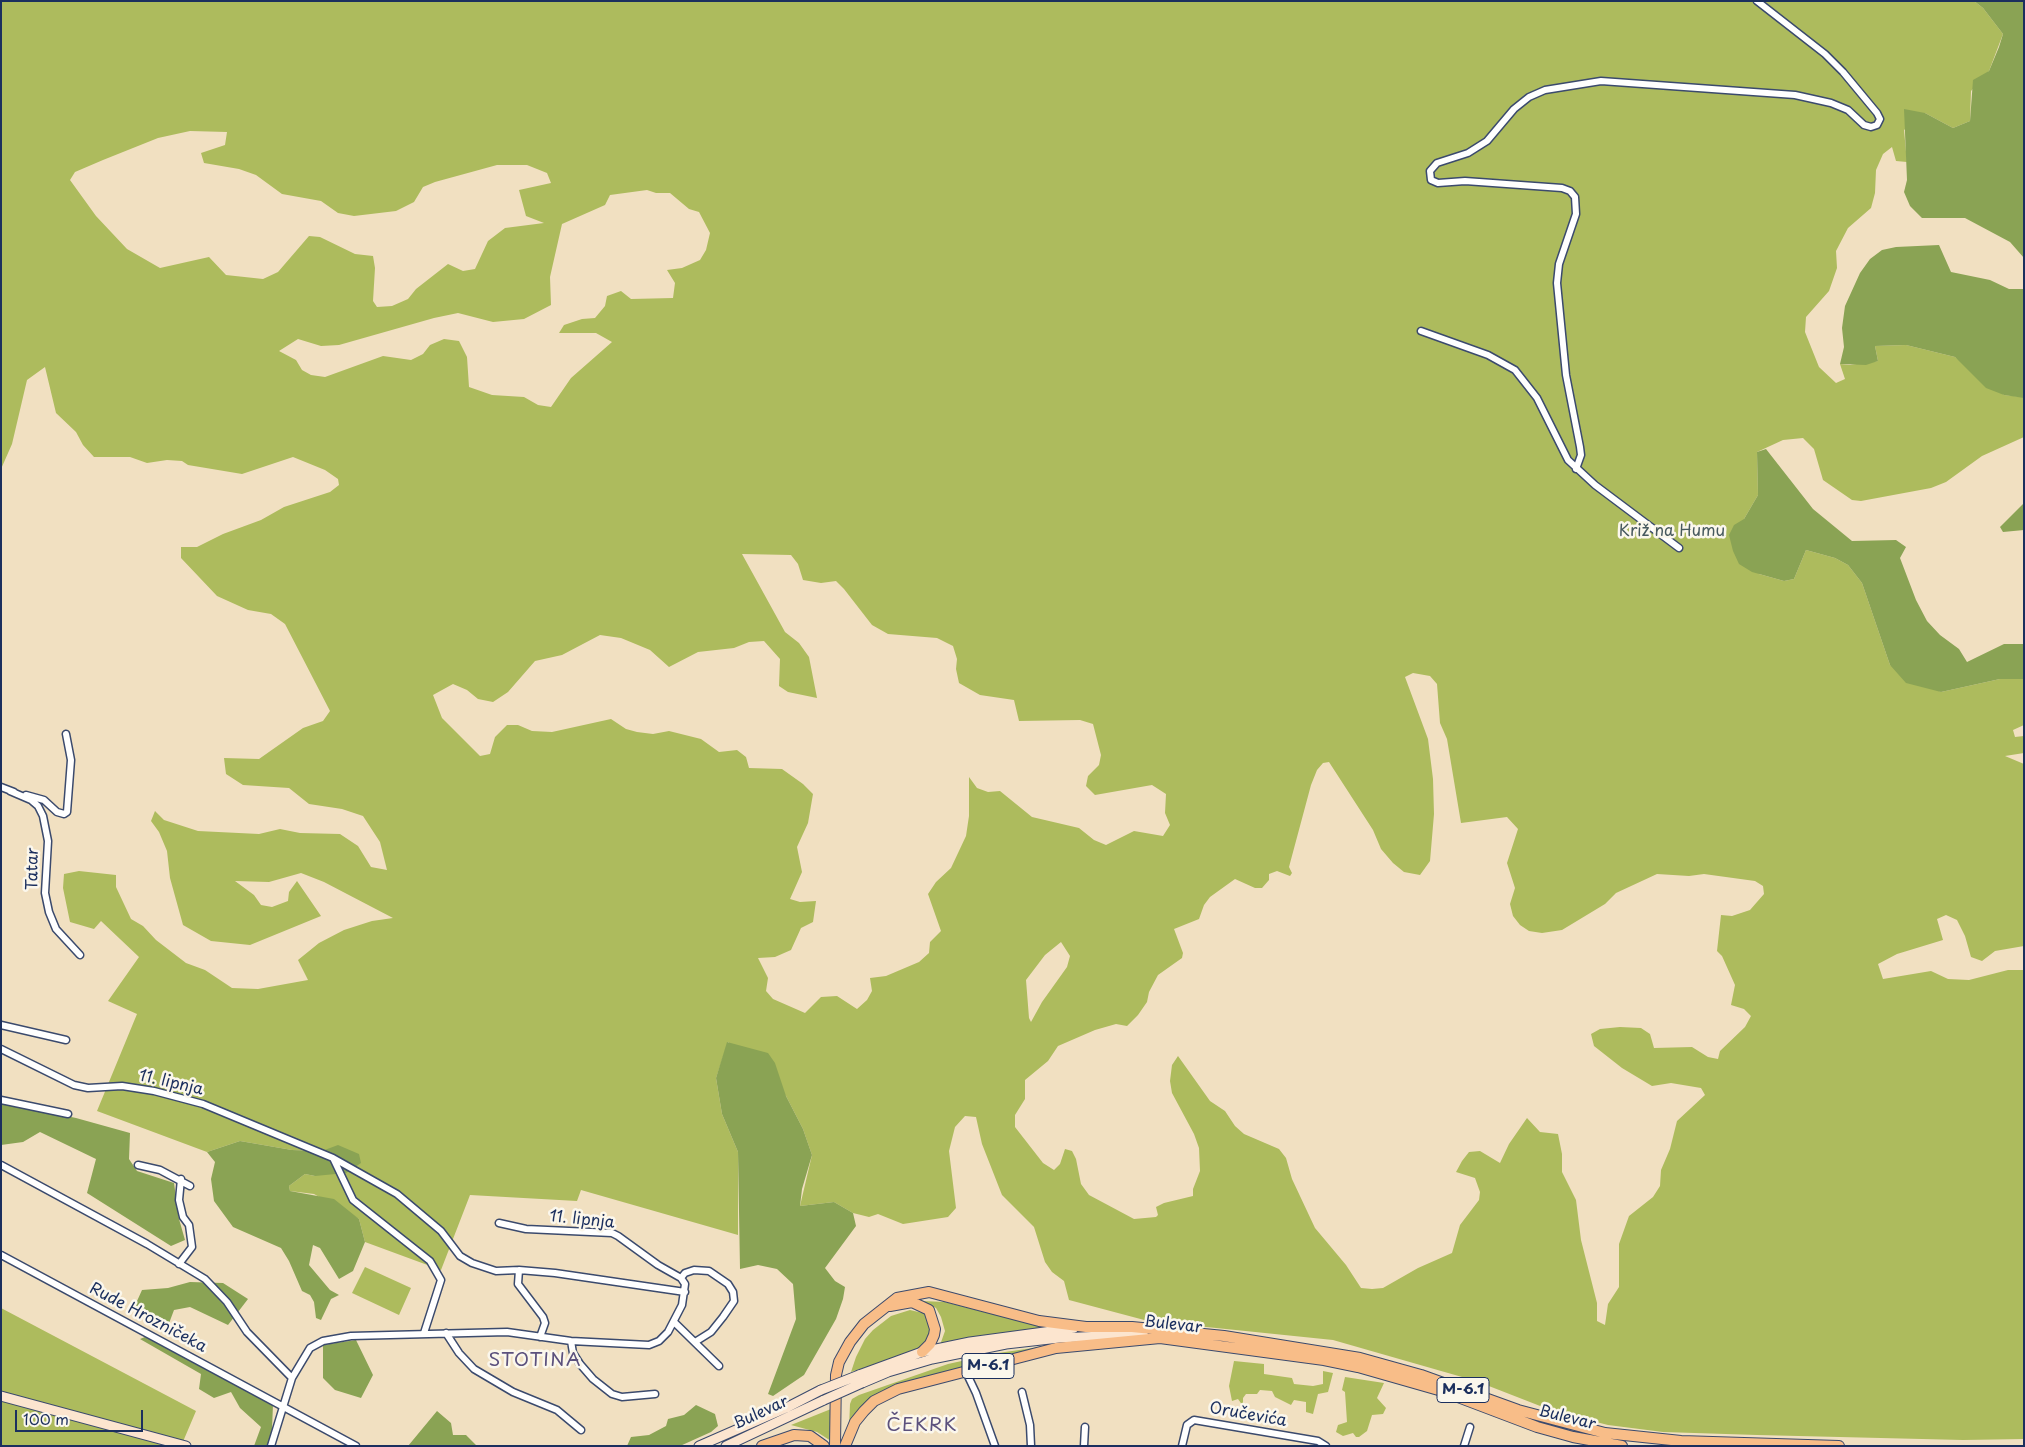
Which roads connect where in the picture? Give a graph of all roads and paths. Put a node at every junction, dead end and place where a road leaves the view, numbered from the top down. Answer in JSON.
{"nodes":[{"id":1,"x":1757,"y":1,"type":"edge"},
{"id":2,"x":1421,"y":331,"type":"dead end"},
{"id":3,"x":1576,"y":469,"type":"junction"},
{"id":4,"x":1679,"y":548,"type":"dead end"},
{"id":5,"x":66,"y":734,"type":"dead end"},
{"id":6,"x":1,"y":787,"type":"edge"},
{"id":7,"x":10,"y":791,"type":"junction"},
{"id":8,"x":80,"y":955,"type":"dead end"},
{"id":9,"x":1,"y":1024,"type":"edge"},
{"id":10,"x":66,"y":1040,"type":"dead end"},
{"id":11,"x":1,"y":1049,"type":"edge"},
{"id":12,"x":1,"y":1100,"type":"edge"},
{"id":13,"x":68,"y":1114,"type":"dead end"},
{"id":14,"x":333,"y":1158,"type":"junction"},
{"id":15,"x":138,"y":1165,"type":"dead end"},
{"id":16,"x":1,"y":1166,"type":"edge"},
{"id":17,"x":181,"y":1179,"type":"junction"},
{"id":18,"x":190,"y":1186,"type":"dead end"},
{"id":19,"x":499,"y":1223,"type":"dead end"},
{"id":20,"x":1,"y":1255,"type":"edge"},
{"id":21,"x":179,"y":1264,"type":"junction"},
{"id":22,"x":519,"y":1270,"type":"junction"},
{"id":23,"x":681,"y":1278,"type":"junction"},
{"id":24,"x":685,"y":1292,"type":"junction"},
{"id":25,"x":884,"y":1307,"type":"junction"},
{"id":26,"x":674,"y":1322,"type":"junction"},
{"id":27,"x":1086,"y":1327,"type":"junction"},
{"id":28,"x":424,"y":1333,"type":"junction"},
{"id":29,"x":446,"y":1333,"type":"junction"},
{"id":30,"x":540,"y":1337,"type":"junction"},
{"id":31,"x":1160,"y":1338,"type":"junction"},
{"id":32,"x":571,"y":1341,"type":"junction"},
{"id":33,"x":695,"y":1342,"type":"junction"},
{"id":34,"x":922,"y":1352,"type":"junction"},
{"id":35,"x":719,"y":1366,"type":"dead end"},
{"id":36,"x":966,"y":1372,"type":"junction"},
{"id":37,"x":292,"y":1378,"type":"junction"},
{"id":38,"x":861,"y":1379,"type":"junction"},
{"id":39,"x":1022,"y":1392,"type":"dead end"},
{"id":40,"x":655,"y":1394,"type":"dead end"},
{"id":41,"x":1,"y":1396,"type":"edge"},
{"id":42,"x":283,"y":1406,"type":"junction"},
{"id":43,"x":1084,"y":1426,"type":"dead end"},
{"id":44,"x":1470,"y":1426,"type":"dead end"},
{"id":45,"x":581,"y":1430,"type":"dead end"},
{"id":46,"x":186,"y":1446,"type":"edge"},
{"id":47,"x":271,"y":1446,"type":"edge"},
{"id":48,"x":356,"y":1446,"type":"edge"},
{"id":49,"x":699,"y":1446,"type":"edge"},
{"id":50,"x":726,"y":1446,"type":"edge"},
{"id":51,"x":762,"y":1446,"type":"edge"},
{"id":52,"x":824,"y":1446,"type":"edge"},
{"id":53,"x":836,"y":1446,"type":"edge"},
{"id":54,"x":845,"y":1446,"type":"edge"},
{"id":55,"x":995,"y":1446,"type":"edge"},
{"id":56,"x":1032,"y":1446,"type":"edge"},
{"id":57,"x":1084,"y":1446,"type":"edge"},
{"id":58,"x":1182,"y":1446,"type":"edge"},
{"id":59,"x":1326,"y":1446,"type":"edge"},
{"id":60,"x":1464,"y":1446,"type":"edge"},
{"id":61,"x":1622,"y":1446,"type":"edge"},
{"id":62,"x":1839,"y":1446,"type":"edge"}],
"edges":[{"from":1,"to":3,"type":"street"},
{"from":2,"to":3,"type":"street"},
{"from":3,"to":4,"type":"street"},
{"from":5,"to":7,"type":"street","name":"Tatar"},
{"from":6,"to":7,"type":"street","name":"Tatar"},
{"from":7,"to":8,"type":"street","name":"Tatar"},
{"from":9,"to":10,"type":"street"},
{"from":11,"to":14,"type":"street","name":"11. lipnja"},
{"from":12,"to":13,"type":"street"},
{"from":14,"to":22,"type":"street","name":"11. lipnja"},
{"from":14,"to":28,"type":"street"},
{"from":15,"to":17,"type":"street"},
{"from":16,"to":21,"type":"street"},
{"from":17,"to":18,"type":"street"},
{"from":17,"to":21,"type":"street"},
{"from":19,"to":23,"type":"street","name":"11. lipnja"},
{"from":20,"to":42,"type":"street","name":"Rude Hrozničeka"},
{"from":21,"to":37,"type":"street"},
{"from":22,"to":24,"type":"street","name":"11. lipnja"},
{"from":22,"to":30,"type":"street"},
{"from":23,"to":24,"type":"street"},
{"from":23,"to":33,"type":"street"},
{"from":24,"to":26,"type":"street"},
{"from":25,"to":27,"type":"main road","number":"M-6.1"},
{"from":25,"to":34,"type":"main road"},
{"from":25,"to":53,"type":"main road","number":"M-6.1"},
{"from":26,"to":32,"type":"street"},
{"from":26,"to":33,"type":"street"},
{"from":27,"to":34,"type":"main road"},
{"from":27,"to":62,"type":"main road","number":"M-6.1"},
{"from":28,"to":29,"type":"street"},
{"from":28,"to":37,"type":"street"},
{"from":29,"to":30,"type":"street"},
{"from":29,"to":45,"type":"street"},
{"from":30,"to":32,"type":"street"},
{"from":31,"to":36,"type":"main road","number":"M-6.1"},
{"from":31,"to":38,"type":"main road","name":"Bulevar"},
{"from":31,"to":61,"type":"main road","name":"Bulevar","number":"M-6.1"},
{"from":32,"to":40,"type":"street"},
{"from":33,"to":35,"type":"street"},
{"from":34,"to":38,"type":"main road"},
{"from":36,"to":54,"type":"main road","number":"M-6.1"},
{"from":36,"to":55,"type":"street"},
{"from":37,"to":42,"type":"street"},
{"from":38,"to":49,"type":"main road","bridge":true},
{"from":38,"to":50,"type":"main road","name":"Bulevar","bridge":true},
{"from":39,"to":56,"type":"street"},
{"from":41,"to":46,"type":"main road"},
{"from":42,"to":47,"type":"street"},
{"from":42,"to":48,"type":"street","name":"Rude Hrozničeka"},
{"from":43,"to":57,"type":"street"},
{"from":44,"to":60,"type":"street"},
{"from":51,"to":52,"type":"main road"},
{"from":58,"to":59,"type":"street","name":"Oručevića"}]}
